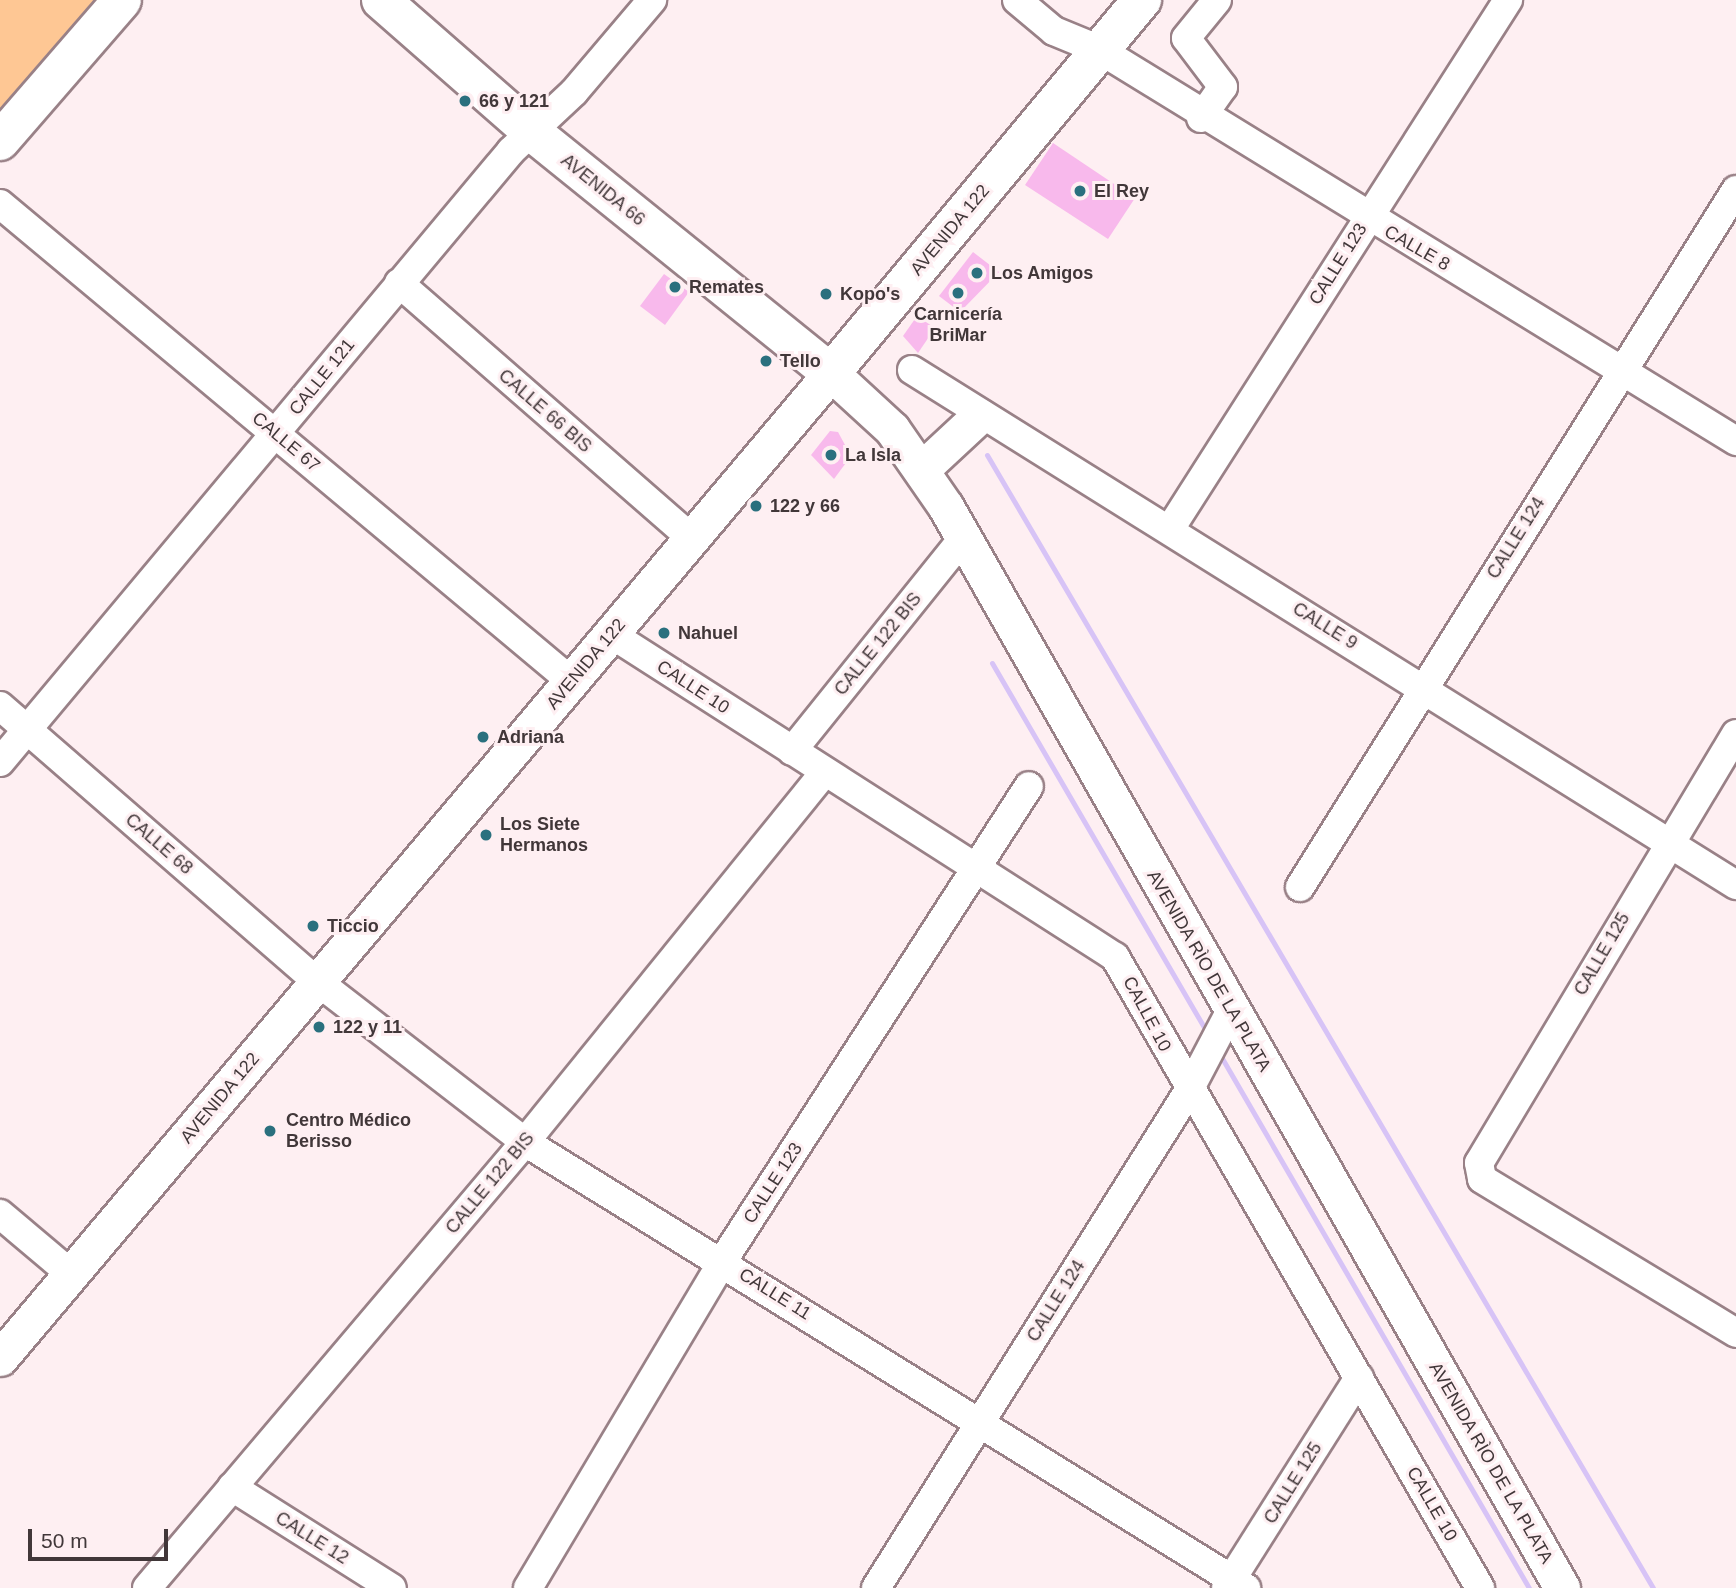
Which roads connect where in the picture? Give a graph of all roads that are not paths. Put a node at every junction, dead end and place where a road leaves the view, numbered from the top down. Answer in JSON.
{"nodes":[{"id":1,"x":122,"y":0,"type":"edge"},
{"id":2,"x":381,"y":0,"type":"edge"},
{"id":3,"x":652,"y":0,"type":"edge"},
{"id":4,"x":1017,"y":0,"type":"edge"},
{"id":5,"x":1142,"y":0,"type":"edge"},
{"id":6,"x":1217,"y":0,"type":"edge"},
{"id":7,"x":1508,"y":0,"type":"edge"},
{"id":8,"x":1100,"y":50,"type":"junction"},
{"id":9,"x":1201,"y":118,"type":"junction"},
{"id":10,"x":532,"y":132,"type":"junction"},
{"id":11,"x":0,"y":141,"type":"edge"},
{"id":12,"x":1736,"y":190,"type":"edge"},
{"id":13,"x":0,"y":204,"type":"edge"},
{"id":14,"x":1367,"y":218,"type":"junction"},
{"id":15,"x":399,"y":283,"type":"junction"},
{"id":16,"x":1622,"y":368,"type":"junction"},
{"id":17,"x":912,"y":370,"type":"dead end"},
{"id":18,"x":831,"y":373,"type":"junction"},
{"id":19,"x":979,"y":416,"type":"junction"},
{"id":20,"x":275,"y":434,"type":"junction"},
{"id":21,"x":1736,"y":441,"type":"edge"},
{"id":22,"x":923,"y":468,"type":"junction"},
{"id":23,"x":1170,"y":529,"type":"junction"},
{"id":24,"x":964,"y":537,"type":"junction"},
{"id":25,"x":692,"y":539,"type":"junction"},
{"id":26,"x":611,"y":634,"type":"junction"},
{"id":27,"x":572,"y":681,"type":"junction"},
{"id":28,"x":1423,"y":687,"type":"junction"},
{"id":29,"x":0,"y":706,"type":"edge"},
{"id":30,"x":27,"y":729,"type":"junction"},
{"id":31,"x":1736,"y":734,"type":"edge"},
{"id":32,"x":792,"y":751,"type":"junction"},
{"id":33,"x":0,"y":762,"type":"edge"},
{"id":34,"x":825,"y":772,"type":"junction"},
{"id":35,"x":1029,"y":786,"type":"dead end"},
{"id":36,"x":1668,"y":842,"type":"junction"},
{"id":37,"x":977,"y":865,"type":"junction"},
{"id":38,"x":1736,"y":885,"type":"edge"},
{"id":39,"x":1300,"y":887,"type":"dead end"},
{"id":40,"x":318,"y":982,"type":"junction"},
{"id":41,"x":1225,"y":1022,"type":"junction"},
{"id":42,"x":1194,"y":1082,"type":"junction"},
{"id":43,"x":525,"y":1142,"type":"junction"},
{"id":44,"x":0,"y":1214,"type":"edge"},
{"id":45,"x":722,"y":1262,"type":"junction"},
{"id":46,"x":71,"y":1274,"type":"junction"},
{"id":47,"x":1736,"y":1333,"type":"edge"},
{"id":48,"x":0,"y":1359,"type":"edge"},
{"id":49,"x":1359,"y":1378,"type":"junction"},
{"id":50,"x":981,"y":1420,"type":"junction"},
{"id":51,"x":232,"y":1487,"type":"junction"},
{"id":52,"x":1234,"y":1585,"type":"edge"},
{"id":53,"x":147,"y":1588,"type":"edge"},
{"id":54,"x":392,"y":1588,"type":"edge"},
{"id":55,"x":528,"y":1588,"type":"edge"},
{"id":56,"x":876,"y":1588,"type":"edge"},
{"id":57,"x":1480,"y":1588,"type":"edge"},
{"id":58,"x":1562,"y":1588,"type":"edge"}],
"edges":[{"from":1,"to":11,"type":"highway"},
{"from":2,"to":10,"type":"highway","name":"AVENIDA 66"},
{"from":3,"to":10,"type":"street","name":"CALLE 121"},
{"from":4,"to":8,"type":"street","name":"CALLE 8"},
{"from":5,"to":8,"type":"highway","name":"AVENIDA 122"},
{"from":6,"to":9,"type":"street"},
{"from":7,"to":14,"type":"street","name":"CALLE 123"},
{"from":8,"to":9,"type":"street","name":"CALLE 8"},
{"from":8,"to":18,"type":"highway","name":"AVENIDA 122"},
{"from":9,"to":14,"type":"street","name":"CALLE 8"},
{"from":10,"to":15,"type":"street","name":"CALLE 121"},
{"from":10,"to":18,"type":"highway","name":"AVENIDA 66"},
{"from":12,"to":16,"type":"street","name":"CALLE 124"},
{"from":13,"to":20,"type":"street","name":"CALLE 67"},
{"from":14,"to":16,"type":"street","name":"CALLE 8"},
{"from":14,"to":23,"type":"street","name":"CALLE 123"},
{"from":15,"to":20,"type":"street","name":"CALLE 121"},
{"from":15,"to":25,"type":"street","name":"CALLE 66 BIS"},
{"from":16,"to":21,"type":"street","name":"CALLE 8"},
{"from":16,"to":28,"type":"street","name":"CALLE 124"},
{"from":17,"to":19,"type":"street","name":"CALLE 9"},
{"from":18,"to":22,"type":"main road","name":"AVENIDA RÌO DE LA PLATA"},
{"from":18,"to":25,"type":"main road","name":"AVENIDA 122"},
{"from":19,"to":22,"type":"main road"},
{"from":19,"to":23,"type":"street","name":"CALLE 9"},
{"from":20,"to":27,"type":"street","name":"CALLE 67"},
{"from":20,"to":30,"type":"street","name":"CALLE 121"},
{"from":22,"to":24,"type":"main road","name":"AVENIDA RÌO DE LA PLATA"},
{"from":23,"to":28,"type":"street","name":"CALLE 9"},
{"from":24,"to":32,"type":"street","name":"CALLE 122 BIS"},
{"from":24,"to":41,"type":"main road","name":"AVENIDA RÌO DE LA PLATA"},
{"from":25,"to":26,"type":"main road","name":"AVENIDA 122"},
{"from":26,"to":27,"type":"main road","name":"AVENIDA 122"},
{"from":26,"to":32,"type":"street","name":"CALLE 10"},
{"from":27,"to":40,"type":"main road","name":"AVENIDA 122"},
{"from":28,"to":36,"type":"street","name":"CALLE 9"},
{"from":28,"to":39,"type":"street","name":"CALLE 124"},
{"from":29,"to":30,"type":"street","name":"CALLE 68"},
{"from":30,"to":33,"type":"street","name":"CALLE 121"},
{"from":30,"to":40,"type":"street","name":"CALLE 68"},
{"from":31,"to":36,"type":"street","name":"CALLE 125"},
{"from":32,"to":34,"type":"street","name":"CALLE 10"},
{"from":34,"to":37,"type":"street","name":"CALLE 10"},
{"from":34,"to":43,"type":"street","name":"CALLE 122 BIS"},
{"from":35,"to":37,"type":"street","name":"CALLE 123"},
{"from":36,"to":38,"type":"street","name":"CALLE 9"},
{"from":36,"to":47,"type":"street","name":"CALLE 125"},
{"from":37,"to":42,"type":"street","name":"CALLE 10"},
{"from":37,"to":45,"type":"street","name":"CALLE 123"},
{"from":40,"to":43,"type":"street","name":"CALLE 11"},
{"from":40,"to":46,"type":"main road","name":"AVENIDA 122"},
{"from":41,"to":42,"type":"street","name":"CALLE 124"},
{"from":41,"to":58,"type":"main road","name":"AVENIDA RÌO DE LA PLATA"},
{"from":42,"to":49,"type":"street","name":"CALLE 10"},
{"from":42,"to":50,"type":"street","name":"CALLE 124"},
{"from":43,"to":45,"type":"street","name":"CALLE 11"},
{"from":43,"to":51,"type":"street","name":"CALLE 122 BIS"},
{"from":44,"to":46,"type":"street"},
{"from":45,"to":50,"type":"street","name":"CALLE 11"},
{"from":45,"to":55,"type":"street","name":"CALLE 123"},
{"from":46,"to":48,"type":"main road","name":"AVENIDA 122"},
{"from":49,"to":52,"type":"street","name":"CALLE 125"},
{"from":49,"to":57,"type":"street","name":"CALLE 10"},
{"from":50,"to":52,"type":"street","name":"CALLE 11"},
{"from":50,"to":56,"type":"street","name":"CALLE 124"},
{"from":51,"to":53,"type":"street","name":"CALLE 122 BIS"},
{"from":51,"to":54,"type":"street","name":"CALLE 12"}]}
